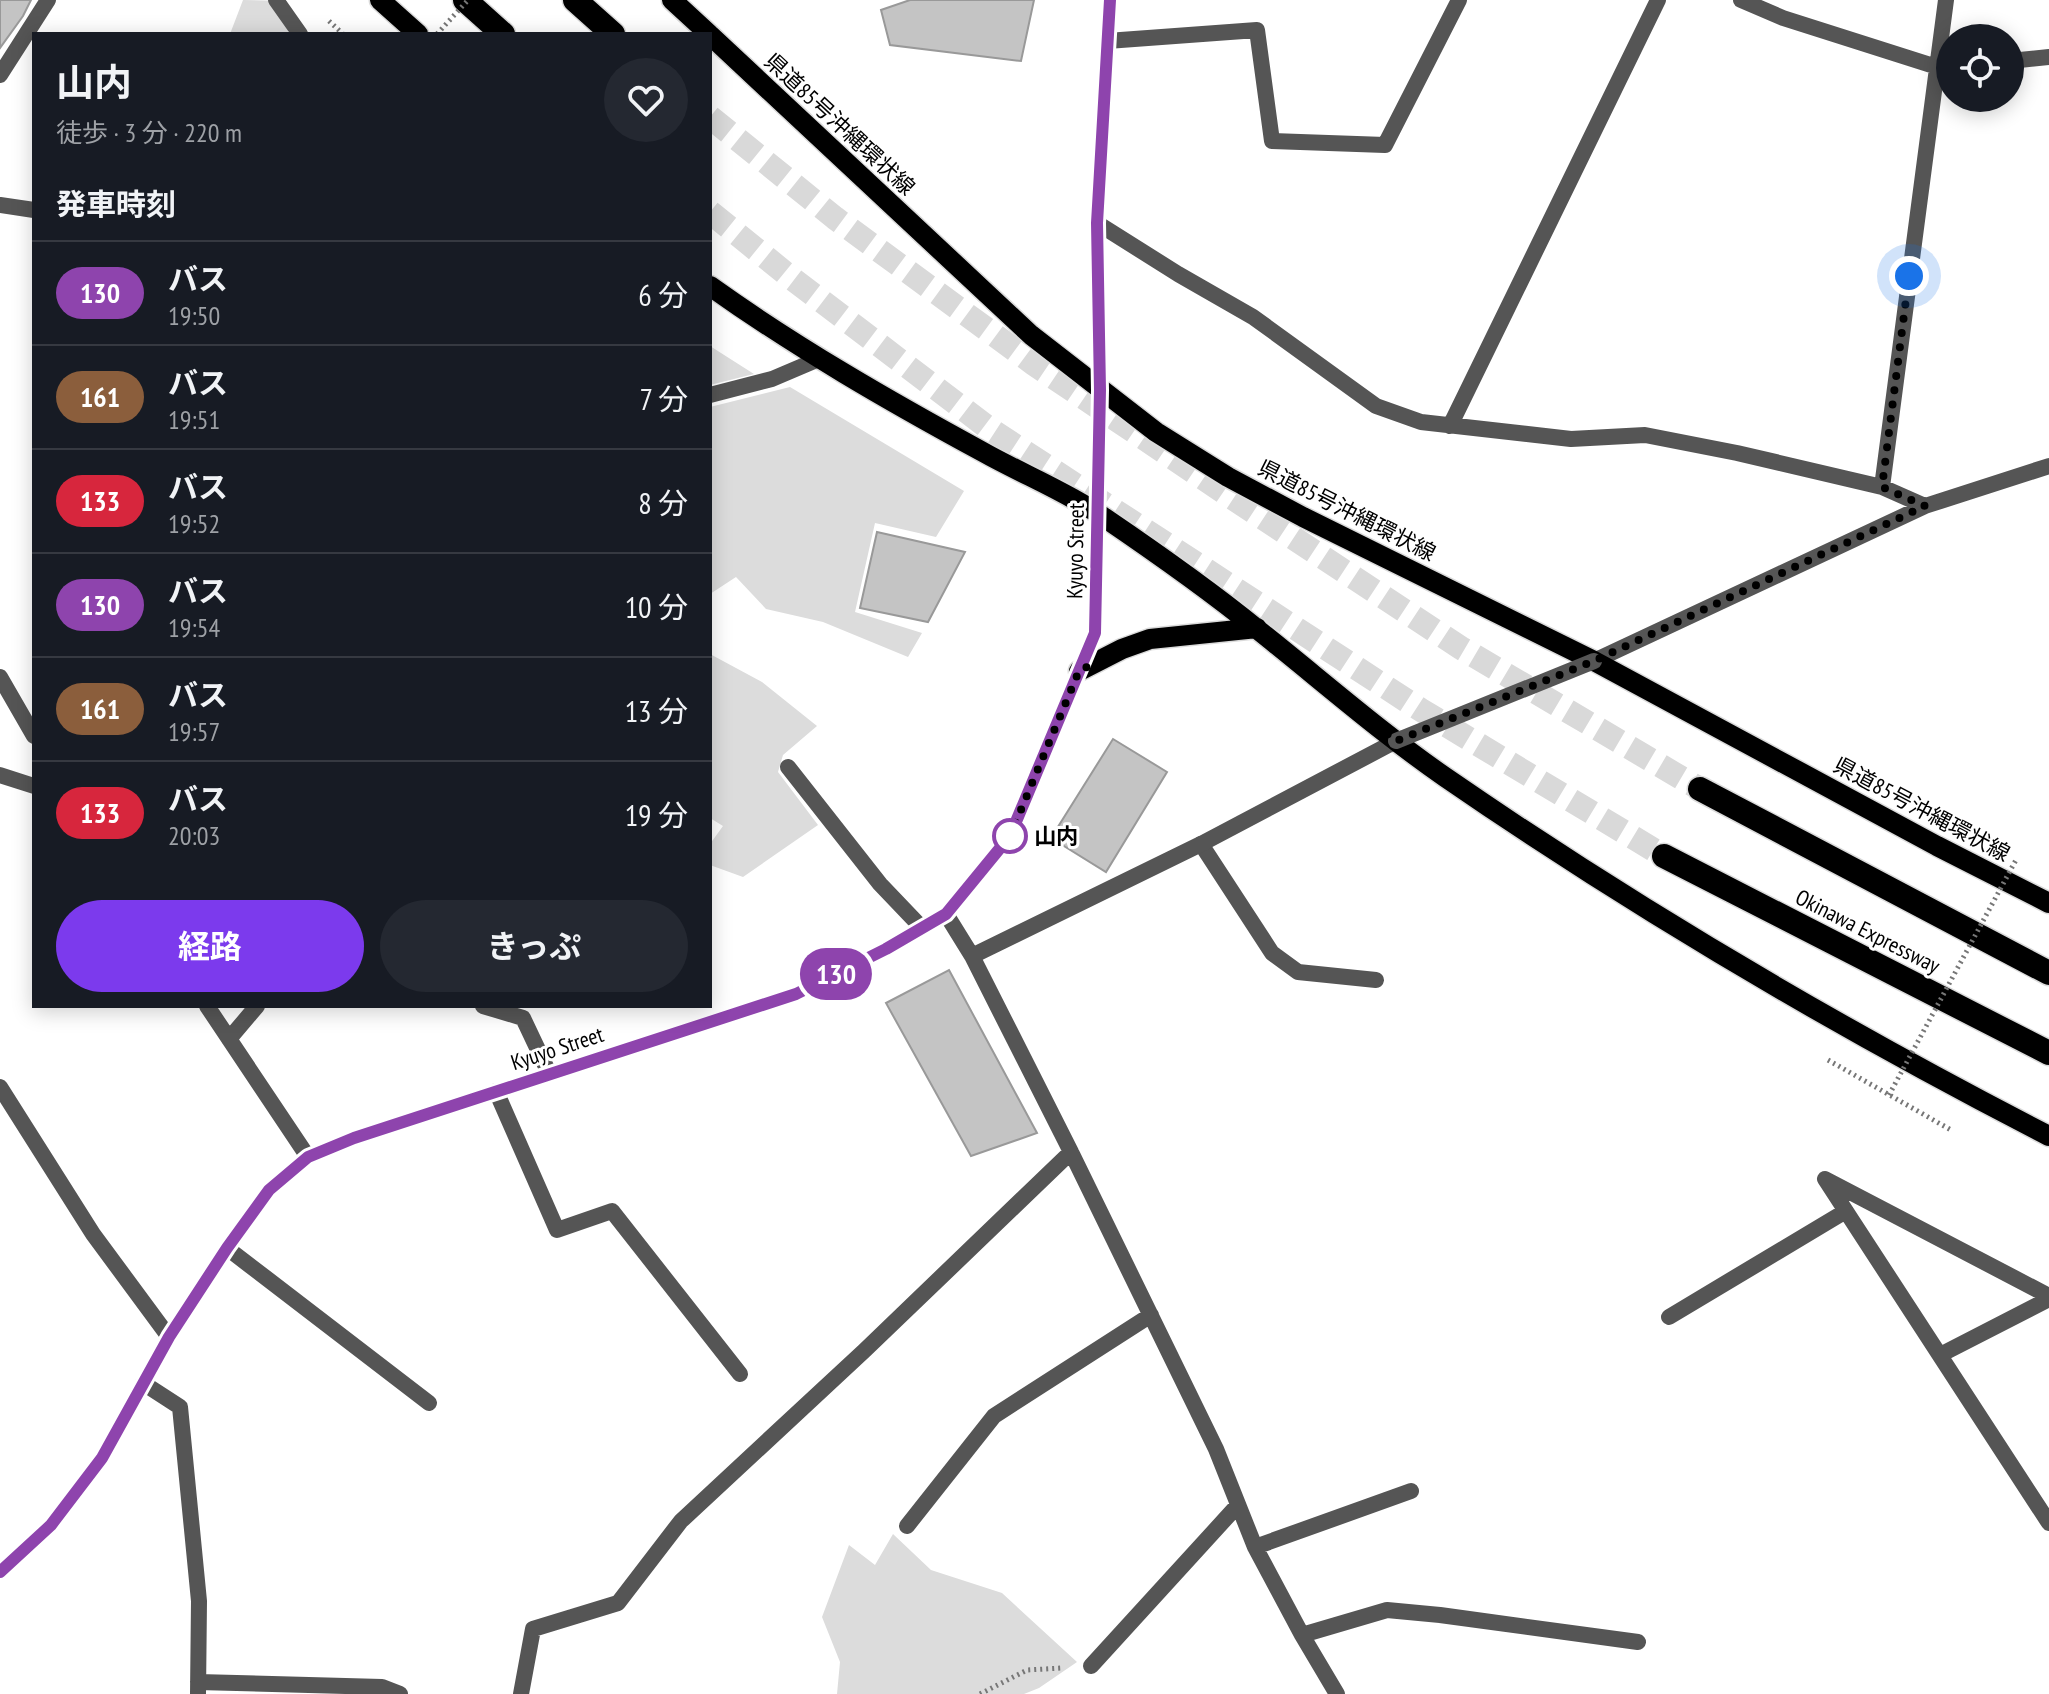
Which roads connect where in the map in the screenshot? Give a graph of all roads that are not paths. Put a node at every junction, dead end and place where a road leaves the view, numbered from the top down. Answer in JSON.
{"nodes":[{"id":1,"x":48,"y":0,"type":"edge"},
{"id":2,"x":276,"y":0,"type":"edge"},
{"id":3,"x":380,"y":0,"type":"edge"},
{"id":4,"x":467,"y":0,"type":"edge"},
{"id":5,"x":575,"y":0,"type":"edge"},
{"id":6,"x":672,"y":0,"type":"edge"},
{"id":7,"x":1110,"y":0,"type":"edge"},
{"id":8,"x":1459,"y":0,"type":"edge"},
{"id":9,"x":1658,"y":0,"type":"edge"},
{"id":10,"x":1741,"y":0,"type":"edge"},
{"id":11,"x":1946,"y":0,"type":"edge"},
{"id":12,"x":1945,"y":24,"type":"edge"},
{"id":13,"x":299,"y":32,"type":"edge"},
{"id":14,"x":416,"y":32,"type":"edge"},
{"id":15,"x":501,"y":32,"type":"edge"},
{"id":16,"x":611,"y":32,"type":"edge"},
{"id":17,"x":708,"y":32,"type":"edge"},
{"id":18,"x":712,"y":36,"type":"edge"},
{"id":19,"x":1107,"y":41,"type":"junction"},
{"id":20,"x":2049,"y":57,"type":"edge"},
{"id":21,"x":2024,"y":60,"type":"edge"},
{"id":22,"x":1936,"y":64,"type":"edge"},
{"id":23,"x":0,"y":75,"type":"edge"},
{"id":24,"x":1937,"y":112,"type":"edge"},
{"id":25,"x":0,"y":205,"type":"edge"},
{"id":26,"x":32,"y":210,"type":"edge"},
{"id":27,"x":1097,"y":223,"type":"junction"},
{"id":28,"x":712,"y":287,"type":"edge"},
{"id":29,"x":819,"y":359,"type":"junction"},
{"id":30,"x":1100,"y":390,"type":"junction"},
{"id":31,"x":712,"y":394,"type":"edge"},
{"id":32,"x":1450,"y":426,"type":"junction"},
{"id":33,"x":2049,"y":466,"type":"edge"},
{"id":34,"x":1882,"y":487,"type":"junction"},
{"id":35,"x":1925,"y":506,"type":"junction"},
{"id":36,"x":1098,"y":513,"type":"junction"},
{"id":37,"x":1257,"y":628,"type":"junction"},
{"id":38,"x":1594,"y":661,"type":"junction"},
{"id":39,"x":1079,"y":671,"type":"junction"},
{"id":40,"x":0,"y":677,"type":"edge"},
{"id":41,"x":32,"y":733,"type":"edge"},
{"id":42,"x":1396,"y":741,"type":"junction"},
{"id":43,"x":788,"y":767,"type":"dead end"},
{"id":44,"x":0,"y":775,"type":"edge"},
{"id":45,"x":32,"y":785,"type":"edge"},
{"id":46,"x":1700,"y":789,"type":"tunnel mouth"},
{"id":47,"x":1201,"y":844,"type":"junction"},
{"id":48,"x":1664,"y":856,"type":"tunnel mouth"},
{"id":49,"x":2049,"y":903,"type":"edge"},
{"id":50,"x":946,"y":914,"type":"junction"},
{"id":51,"x":922,"y":928,"type":"junction"},
{"id":52,"x":972,"y":956,"type":"junction"},
{"id":53,"x":2049,"y":973,"type":"edge"},
{"id":54,"x":1376,"y":980,"type":"dead end"},
{"id":55,"x":208,"y":1008,"type":"edge"},
{"id":56,"x":255,"y":1008,"type":"edge"},
{"id":57,"x":497,"y":1008,"type":"edge"},
{"id":58,"x":525,"y":1012,"type":"edge"},
{"id":59,"x":229,"y":1039,"type":"junction"},
{"id":60,"x":2049,"y":1053,"type":"edge"},
{"id":61,"x":549,"y":1073,"type":"junction"},
{"id":62,"x":0,"y":1087,"type":"edge"},
{"id":63,"x":496,"y":1091,"type":"junction"},
{"id":64,"x":2049,"y":1136,"type":"edge"},
{"id":65,"x":1071,"y":1152,"type":"junction"},
{"id":66,"x":308,"y":1157,"type":"junction"},
{"id":67,"x":1846,"y":1211,"type":"junction"},
{"id":68,"x":227,"y":1248,"type":"junction"},
{"id":69,"x":2049,"y":1298,"type":"edge"},
{"id":70,"x":1151,"y":1315,"type":"junction"},
{"id":71,"x":1669,"y":1317,"type":"dead end"},
{"id":72,"x":169,"y":1337,"type":"junction"},
{"id":73,"x":1940,"y":1355,"type":"junction"},
{"id":74,"x":740,"y":1374,"type":"dead end"},
{"id":75,"x":143,"y":1383,"type":"junction"},
{"id":76,"x":429,"y":1403,"type":"dead end"},
{"id":77,"x":1411,"y":1491,"type":"dead end"},
{"id":78,"x":1238,"y":1505,"type":"junction"},
{"id":79,"x":2049,"y":1523,"type":"edge"},
{"id":80,"x":907,"y":1526,"type":"dead end"},
{"id":81,"x":1255,"y":1547,"type":"junction"},
{"id":82,"x":0,"y":1572,"type":"edge"},
{"id":83,"x":1302,"y":1635,"type":"junction"},
{"id":84,"x":1638,"y":1642,"type":"dead end"},
{"id":85,"x":1091,"y":1666,"type":"road end"},
{"id":86,"x":198,"y":1688,"type":"edge"},
{"id":87,"x":400,"y":1694,"type":"edge"},
{"id":88,"x":521,"y":1694,"type":"edge"},
{"id":89,"x":1337,"y":1694,"type":"edge"}],
"edges":[{"from":1,"to":23,"type":"street"},
{"from":2,"to":13,"type":"street"},
{"from":3,"to":14,"type":"main road"},
{"from":4,"to":15,"type":"highway"},
{"from":5,"to":16,"type":"highway"},
{"from":6,"to":17,"type":"main road","name":"県道85号沖縄環状線"},
{"from":7,"to":19,"type":"main road","name":"Kyuyo Street"},
{"from":8,"to":19,"type":"street"},
{"from":9,"to":32,"type":"street"},
{"from":10,"to":22,"type":"street"},
{"from":11,"to":12,"type":"street"},
{"from":18,"to":30,"type":"main road","name":"県道85号沖縄環状線"},
{"from":19,"to":27,"type":"main road","name":"Kyuyo Street"},
{"from":20,"to":21,"type":"street"},
{"from":24,"to":34,"type":"street"},
{"from":25,"to":26,"type":"street"},
{"from":27,"to":30,"type":"main road","name":"Kyuyo Street"},
{"from":27,"to":32,"type":"street"},
{"from":28,"to":29,"type":"main road"},
{"from":29,"to":31,"type":"street"},
{"from":29,"to":36,"type":"main road"},
{"from":30,"to":36,"type":"main road","name":"Kyuyo Street"},
{"from":30,"to":38,"type":"main road","name":"県道85号沖縄環状線"},
{"from":32,"to":34,"type":"street"},
{"from":33,"to":35,"type":"street"},
{"from":34,"to":35,"type":"street"},
{"from":35,"to":38,"type":"street"},
{"from":36,"to":37,"type":"main road"},
{"from":36,"to":39,"type":"main road","name":"Kyuyo Street"},
{"from":37,"to":39,"type":"main road"},
{"from":37,"to":42,"type":"main road"},
{"from":38,"to":42,"type":"street","bridge":true},
{"from":38,"to":49,"type":"main road","name":"県道85号沖縄環状線"},
{"from":39,"to":50,"type":"main road","name":"Kyuyo Street"},
{"from":40,"to":41,"type":"street"},
{"from":42,"to":47,"type":"street"},
{"from":42,"to":64,"type":"main road"},
{"from":43,"to":51,"type":"street"},
{"from":44,"to":45,"type":"street"},
{"from":46,"to":53,"type":"highway"},
{"from":47,"to":52,"type":"street"},
{"from":47,"to":54,"type":"street"},
{"from":48,"to":60,"type":"highway","name":"Okinawa Expressway"},
{"from":50,"to":51,"type":"main road","name":"Kyuyo Street"},
{"from":50,"to":52,"type":"street"},
{"from":51,"to":61,"type":"main road","name":"Kyuyo Street"},
{"from":52,"to":65,"type":"street"},
{"from":55,"to":59,"type":"street"},
{"from":56,"to":59,"type":"street"},
{"from":57,"to":58,"type":"street"},
{"from":58,"to":61,"type":"street"},
{"from":59,"to":66,"type":"street"},
{"from":61,"to":63,"type":"main road","name":"Kyuyo Street"},
{"from":62,"to":72,"type":"street"},
{"from":63,"to":66,"type":"main road","name":"Kyuyo Street"},
{"from":63,"to":74,"type":"street"},
{"from":65,"to":70,"type":"street"},
{"from":65,"to":88,"type":"street"},
{"from":66,"to":68,"type":"main road","name":"Kyuyo Street"},
{"from":67,"to":69,"type":"street"},
{"from":67,"to":71,"type":"street"},
{"from":67,"to":73,"type":"street"},
{"from":68,"to":72,"type":"main road","name":"Kyuyo Street"},
{"from":68,"to":76,"type":"street"},
{"from":69,"to":73,"type":"street"},
{"from":70,"to":78,"type":"street"},
{"from":70,"to":80,"type":"street"},
{"from":72,"to":75,"type":"main road","name":"Kyuyo Street"},
{"from":73,"to":79,"type":"street"},
{"from":75,"to":82,"type":"main road","name":"Kyuyo Street"},
{"from":75,"to":86,"type":"street"},
{"from":77,"to":81,"type":"street"},
{"from":78,"to":81,"type":"street"},
{"from":78,"to":85,"type":"street"},
{"from":81,"to":83,"type":"street"},
{"from":83,"to":84,"type":"street"},
{"from":83,"to":89,"type":"street"},
{"from":86,"to":87,"type":"street"}]}
